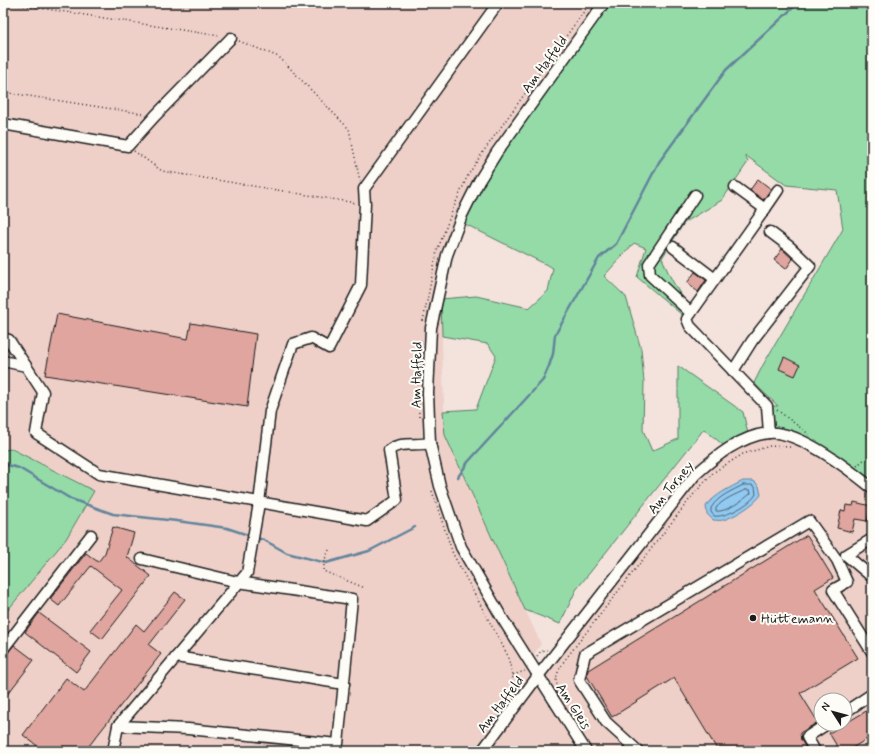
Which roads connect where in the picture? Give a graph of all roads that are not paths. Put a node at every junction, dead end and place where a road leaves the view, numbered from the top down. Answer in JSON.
{"nodes":[{"id":1,"x":498,"y":3,"type":"edge"},
{"id":2,"x":604,"y":3,"type":"edge"},
{"id":3,"x":231,"y":38,"type":"road end"},
{"id":4,"x":3,"y":124,"type":"edge"},
{"id":5,"x":735,"y":188,"type":"dead end"},
{"id":6,"x":778,"y":190,"type":"dead end"},
{"id":7,"x":695,"y":195,"type":"dead end"},
{"id":8,"x":765,"y":209,"type":"junction"},
{"id":9,"x":770,"y":232,"type":"dead end"},
{"id":10,"x":673,"y":247,"type":"dead end"},
{"id":11,"x":715,"y":279,"type":"junction"},
{"id":12,"x":691,"y":313,"type":"junction"},
{"id":13,"x":3,"y":338,"type":"edge"},
{"id":14,"x":3,"y":361,"type":"edge"},
{"id":15,"x":26,"y":366,"type":"junction"},
{"id":16,"x":733,"y":371,"type":"junction"},
{"id":17,"x":770,"y":433,"type":"junction"},
{"id":18,"x":430,"y":443,"type":"junction"},
{"id":19,"x":872,"y":488,"type":"edge"},
{"id":20,"x":259,"y":502,"type":"junction"},
{"id":21,"x":90,"y":535,"type":"dead end"},
{"id":22,"x":872,"y":539,"type":"edge"},
{"id":23,"x":842,"y":557,"type":"junction"},
{"id":24,"x":142,"y":559,"type":"dead end"},
{"id":25,"x":872,"y":578,"type":"edge"},
{"id":26,"x":238,"y":582,"type":"junction"},
{"id":27,"x":3,"y":649,"type":"edge"},
{"id":28,"x":872,"y":652,"type":"edge"},
{"id":29,"x":176,"y":657,"type":"junction"},
{"id":30,"x":538,"y":676,"type":"junction"},
{"id":31,"x":344,"y":684,"type":"junction"},
{"id":32,"x":872,"y":694,"type":"edge"},
{"id":33,"x":853,"y":707,"type":"edge"},
{"id":34,"x":118,"y":726,"type":"junction"},
{"id":35,"x":815,"y":732,"type":"edge"},
{"id":36,"x":113,"y":751,"type":"edge"},
{"id":37,"x":482,"y":751,"type":"edge"},
{"id":38,"x":586,"y":751,"type":"edge"},
{"id":39,"x":638,"y":751,"type":"edge"},
{"id":40,"x":815,"y":751,"type":"edge"}],
"edges":[{"from":1,"to":20,"type":"street"},
{"from":2,"to":18,"type":"street","name":"Am Haffeld"},
{"from":3,"to":4,"type":"street"},
{"from":5,"to":8,"type":"street"},
{"from":6,"to":8,"type":"street"},
{"from":7,"to":12,"type":"street"},
{"from":8,"to":11,"type":"street"},
{"from":9,"to":16,"type":"street"},
{"from":10,"to":11,"type":"street"},
{"from":11,"to":12,"type":"street"},
{"from":12,"to":16,"type":"street"},
{"from":13,"to":15,"type":"street"},
{"from":14,"to":15,"type":"street"},
{"from":15,"to":20,"type":"street"},
{"from":16,"to":17,"type":"street"},
{"from":17,"to":19,"type":"street","name":"Am Torney"},
{"from":17,"to":30,"type":"street","name":"Am Torney"},
{"from":18,"to":20,"type":"street"},
{"from":18,"to":30,"type":"street","name":"Am Haffeld"},
{"from":20,"to":26,"type":"street"},
{"from":21,"to":27,"type":"street"},
{"from":22,"to":23,"type":"street"},
{"from":23,"to":25,"type":"street"},
{"from":23,"to":28,"type":"street"},
{"from":23,"to":39,"type":"street"},
{"from":24,"to":26,"type":"street"},
{"from":26,"to":29,"type":"street"},
{"from":26,"to":31,"type":"street"},
{"from":29,"to":31,"type":"street"},
{"from":29,"to":34,"type":"street"},
{"from":30,"to":37,"type":"street","name":"Am Haffeld"},
{"from":30,"to":38,"type":"street","name":"Am Gleis"},
{"from":31,"to":34,"type":"street"},
{"from":32,"to":33,"type":"street"},
{"from":34,"to":36,"type":"street"},
{"from":35,"to":40,"type":"street"}]}
